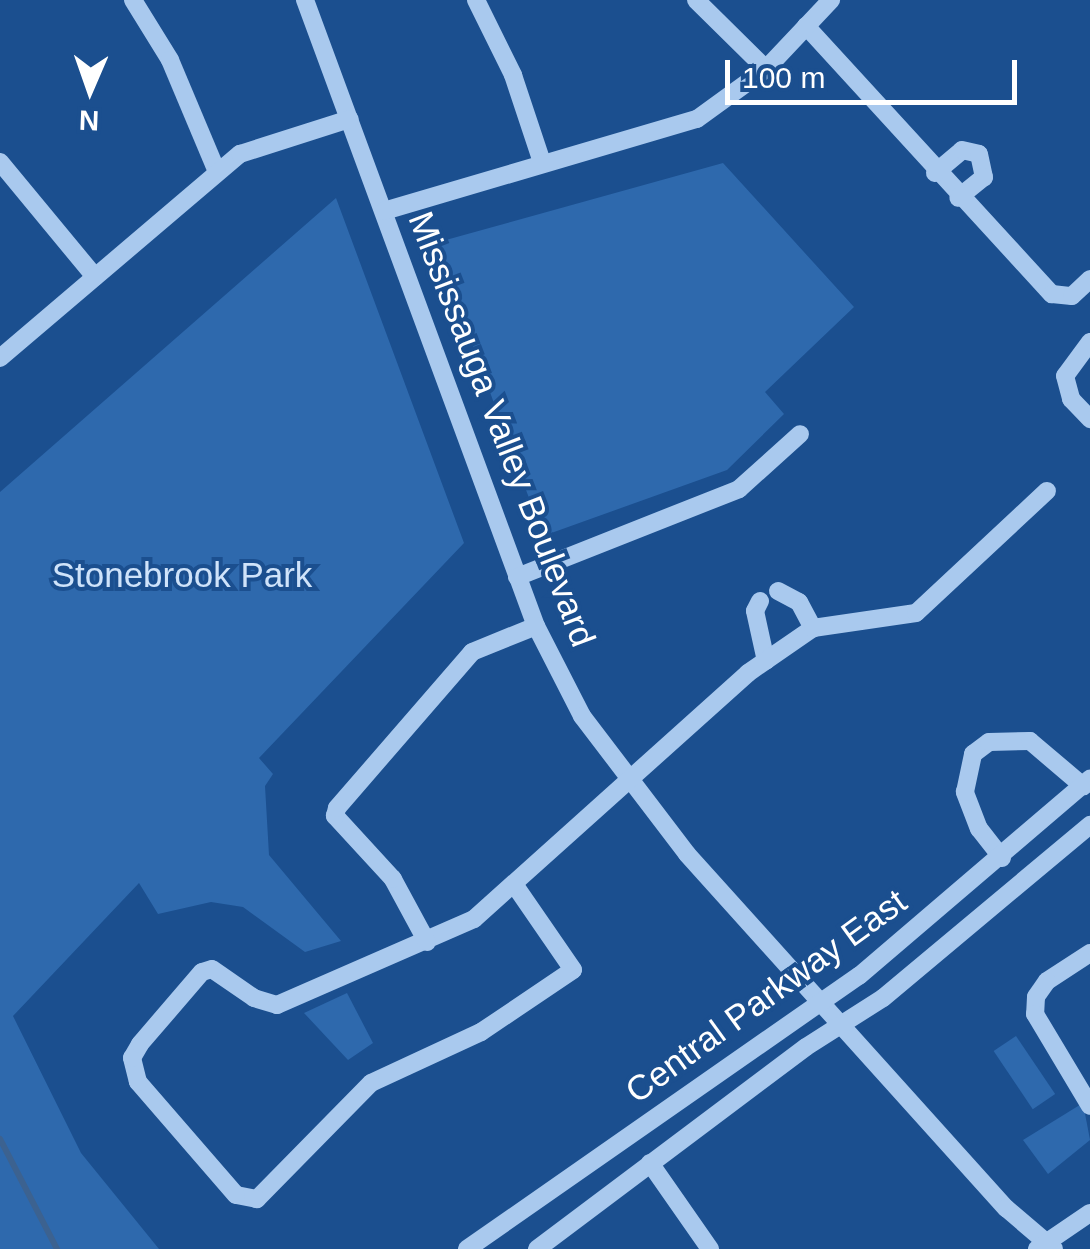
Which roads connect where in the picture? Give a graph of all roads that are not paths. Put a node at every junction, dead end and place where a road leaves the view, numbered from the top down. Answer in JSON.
{"nodes":[{"id":1,"x":133,"y":0,"type":"edge"},
{"id":2,"x":305,"y":0,"type":"edge"},
{"id":3,"x":476,"y":0,"type":"edge"},
{"id":4,"x":696,"y":0,"type":"edge"},
{"id":5,"x":831,"y":0,"type":"edge"},
{"id":6,"x":806,"y":26,"type":"junction"},
{"id":7,"x":766,"y":69,"type":"junction"},
{"id":8,"x":350,"y":120,"type":"junction"},
{"id":9,"x":0,"y":162,"type":"edge"},
{"id":10,"x":542,"y":162,"type":"junction"},
{"id":11,"x":218,"y":172,"type":"junction"},
{"id":12,"x":935,"y":173,"type":"junction"},
{"id":13,"x":958,"y":198,"type":"junction"},
{"id":14,"x":384,"y":211,"type":"junction"},
{"id":15,"x":95,"y":277,"type":"junction"},
{"id":16,"x":1090,"y":279,"type":"edge"},
{"id":17,"x":1090,"y":342,"type":"edge"},
{"id":18,"x":0,"y":358,"type":"edge"},
{"id":19,"x":1090,"y":418,"type":"edge"},
{"id":20,"x":800,"y":434,"type":"dead end"},
{"id":21,"x":1047,"y":491,"type":"dead end"},
{"id":22,"x":517,"y":577,"type":"junction"},
{"id":23,"x":778,"y":591,"type":"dead end"},
{"id":24,"x":760,"y":602,"type":"dead end"},
{"id":25,"x":536,"y":626,"type":"junction"},
{"id":26,"x":812,"y":628,"type":"junction"},
{"id":27,"x":766,"y":661,"type":"junction"},
{"id":28,"x":624,"y":781,"type":"junction"},
{"id":29,"x":1086,"y":782,"type":"edge"},
{"id":30,"x":1090,"y":825,"type":"edge"},
{"id":31,"x":1002,"y":858,"type":"junction"},
{"id":32,"x":514,"y":884,"type":"junction"},
{"id":33,"x":427,"y":942,"type":"junction"},
{"id":34,"x":1090,"y":952,"type":"edge"},
{"id":35,"x":822,"y":1000,"type":"junction"},
{"id":36,"x":842,"y":1025,"type":"junction"},
{"id":37,"x":1090,"y":1106,"type":"edge"},
{"id":38,"x":650,"y":1163,"type":"junction"},
{"id":39,"x":1090,"y":1213,"type":"edge"},
{"id":40,"x":1045,"y":1247,"type":"edge"},
{"id":41,"x":467,"y":1249,"type":"edge"},
{"id":42,"x":536,"y":1249,"type":"edge"},
{"id":43,"x":710,"y":1249,"type":"edge"}],
"edges":[{"from":1,"to":11,"type":"street"},
{"from":2,"to":8,"type":"street","name":"Mississauga Valley Boulevard"},
{"from":3,"to":10,"type":"street"},
{"from":4,"to":7,"type":"street"},
{"from":5,"to":6,"type":"street"},
{"from":6,"to":7,"type":"street"},
{"from":6,"to":12,"type":"street"},
{"from":7,"to":10,"type":"street"},
{"from":8,"to":11,"type":"street"},
{"from":8,"to":14,"type":"street","name":"Mississauga Valley Boulevard"},
{"from":9,"to":15,"type":"street"},
{"from":10,"to":14,"type":"street"},
{"from":11,"to":15,"type":"street"},
{"from":12,"to":13,"type":"street"},
{"from":12,"to":13,"type":"street"},
{"from":13,"to":16,"type":"street"},
{"from":14,"to":22,"type":"street","name":"Mississauga Valley Boulevard"},
{"from":15,"to":18,"type":"street"},
{"from":17,"to":19,"type":"street"},
{"from":20,"to":22,"type":"street"},
{"from":21,"to":26,"type":"street"},
{"from":22,"to":25,"type":"street","name":"Mississauga Valley Boulevard"},
{"from":23,"to":26,"type":"street"},
{"from":24,"to":27,"type":"street"},
{"from":25,"to":28,"type":"street","name":"Mississauga Valley Boulevard"},
{"from":25,"to":33,"type":"street"},
{"from":26,"to":27,"type":"street"},
{"from":27,"to":28,"type":"street"},
{"from":28,"to":32,"type":"street"},
{"from":28,"to":35,"type":"street","name":"Mississauga Valley Boulevard"},
{"from":29,"to":31,"type":"street","name":"Central Parkway East"},
{"from":29,"to":31,"type":"street"},
{"from":30,"to":36,"type":"street","name":"Central Parkway East"},
{"from":31,"to":35,"type":"street","name":"Central Parkway East"},
{"from":32,"to":33,"type":"street"},
{"from":32,"to":33,"type":"street"},
{"from":34,"to":37,"type":"street"},
{"from":35,"to":36,"type":"street","name":"Mississauga Valley Boulevard"},
{"from":35,"to":41,"type":"street","name":"Central Parkway East"},
{"from":36,"to":38,"type":"street","name":"Central Parkway East"},
{"from":36,"to":40,"type":"street","name":"Mississauga Valley Boulevard"},
{"from":38,"to":42,"type":"street","name":"Central Parkway East"},
{"from":38,"to":43,"type":"street"},
{"from":39,"to":40,"type":"street"}]}
